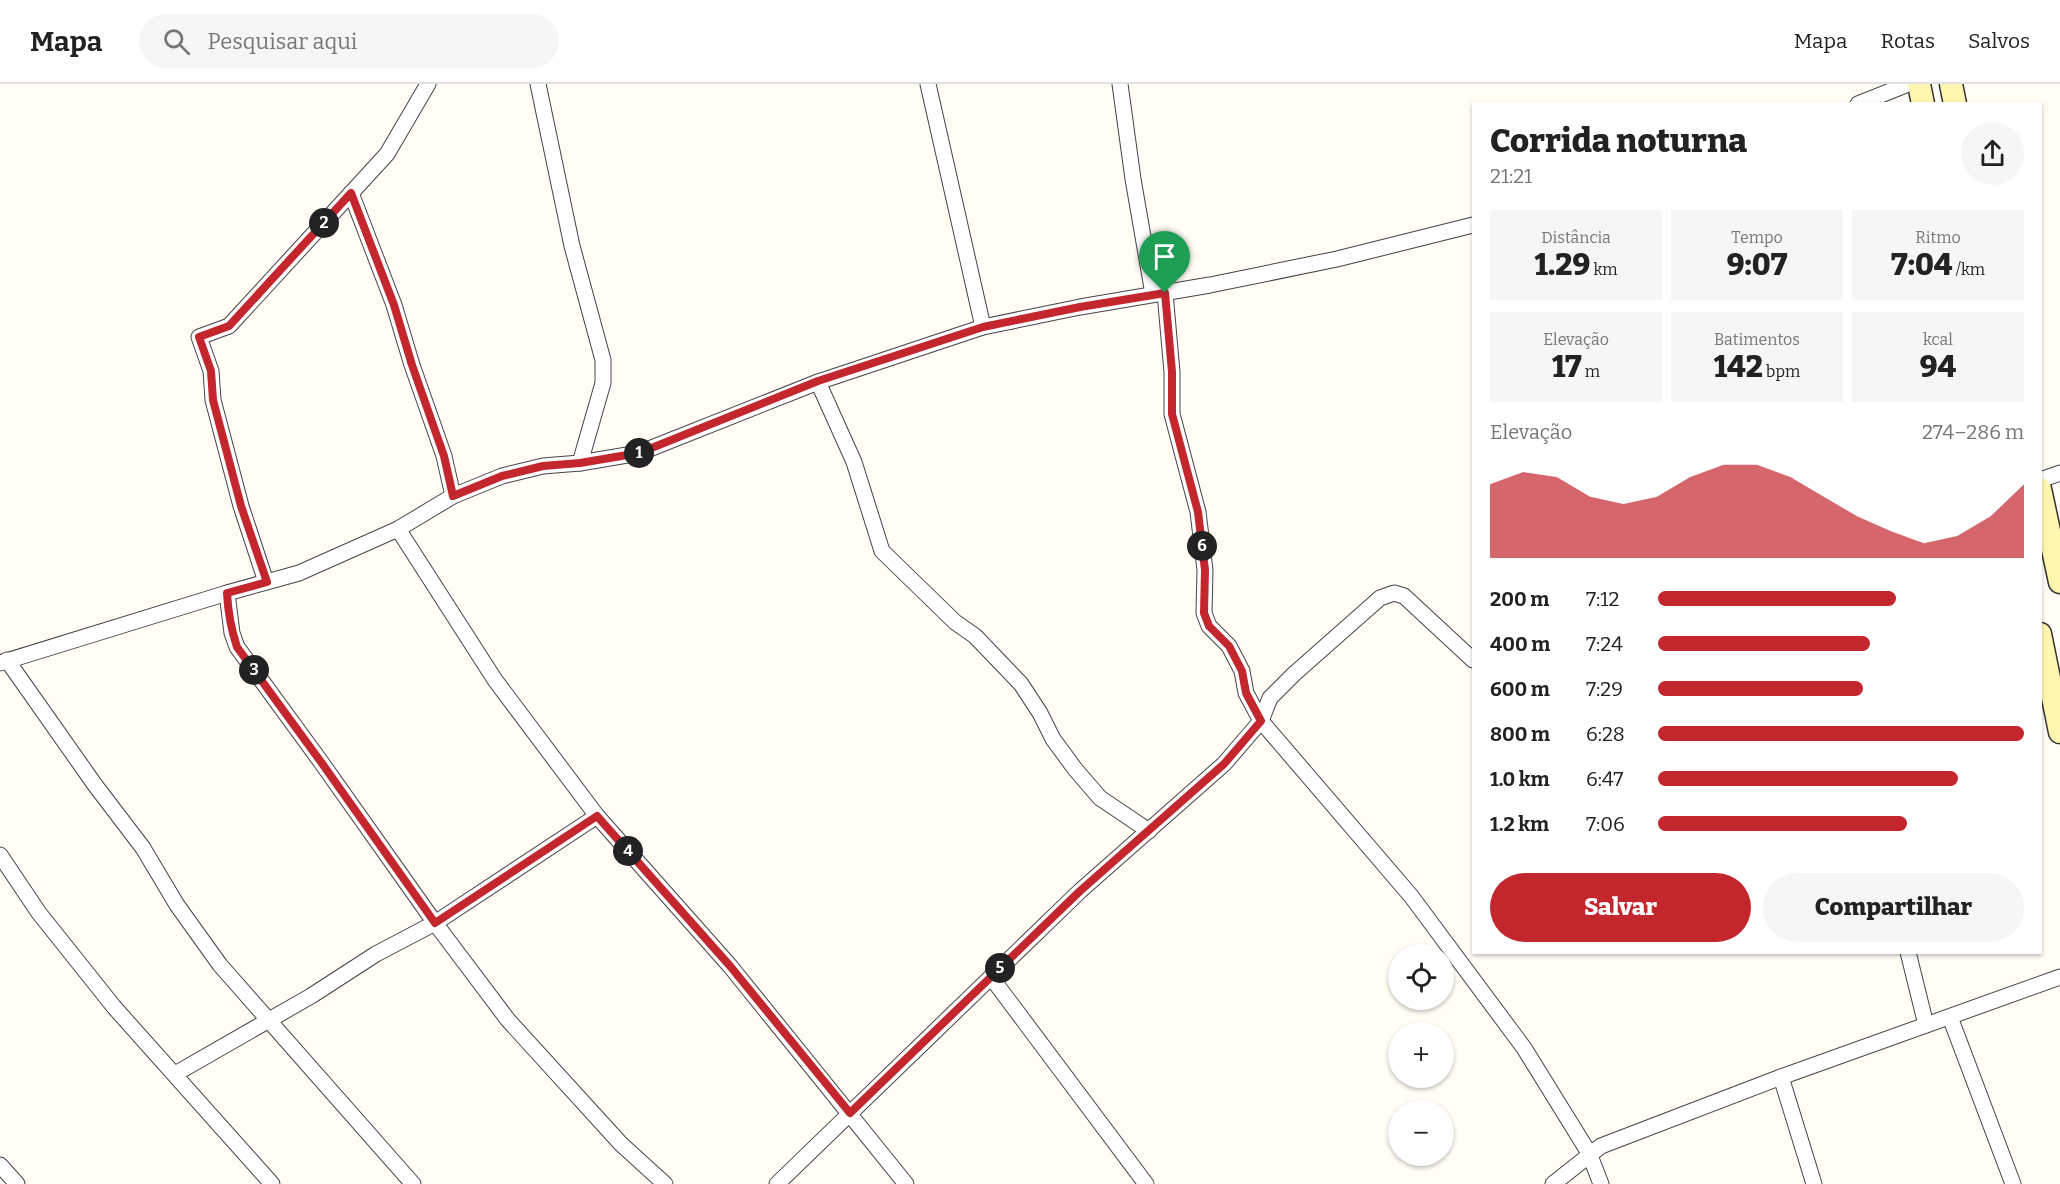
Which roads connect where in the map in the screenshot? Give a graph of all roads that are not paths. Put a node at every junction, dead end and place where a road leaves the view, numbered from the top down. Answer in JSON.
{"nodes":[{"id":1,"x":428,"y":84,"type":"edge"},
{"id":2,"x":538,"y":84,"type":"edge"},
{"id":3,"x":928,"y":84,"type":"edge"},
{"id":4,"x":1120,"y":84,"type":"edge"},
{"id":5,"x":1908,"y":84,"type":"edge"},
{"id":6,"x":1918,"y":84,"type":"edge"},
{"id":7,"x":1951,"y":84,"type":"edge"},
{"id":8,"x":1863,"y":102,"type":"edge"},
{"id":9,"x":1922,"y":102,"type":"edge"},
{"id":10,"x":1955,"y":102,"type":"edge"},
{"id":11,"x":351,"y":193,"type":"junction"},
{"id":12,"x":1472,"y":225,"type":"edge"},
{"id":13,"x":1159,"y":294,"type":"junction"},
{"id":14,"x":983,"y":327,"type":"junction"},
{"id":15,"x":818,"y":381,"type":"junction"},
{"id":16,"x":580,"y":463,"type":"junction"},
{"id":17,"x":2060,"y":473,"type":"edge"},
{"id":18,"x":2042,"y":479,"type":"edge"},
{"id":19,"x":453,"y":496,"type":"junction"},
{"id":20,"x":2042,"y":498,"type":"edge"},
{"id":21,"x":398,"y":530,"type":"junction"},
{"id":22,"x":267,"y":582,"type":"junction"},
{"id":23,"x":2060,"y":582,"type":"edge"},
{"id":24,"x":227,"y":593,"type":"junction"},
{"id":25,"x":2042,"y":644,"type":"edge"},
{"id":26,"x":1472,"y":659,"type":"edge"},
{"id":27,"x":4,"y":662,"type":"edge"},
{"id":28,"x":1261,"y":721,"type":"junction"},
{"id":29,"x":2060,"y":732,"type":"edge"},
{"id":30,"x":597,"y":816,"type":"junction"},
{"id":31,"x":1149,"y":831,"type":"junction"},
{"id":32,"x":0,"y":855,"type":"edge"},
{"id":33,"x":435,"y":923,"type":"junction"},
{"id":34,"x":1908,"y":954,"type":"edge"},
{"id":35,"x":991,"y":977,"type":"junction"},
{"id":36,"x":2060,"y":977,"type":"edge"},
{"id":37,"x":1950,"y":1017,"type":"junction"},
{"id":38,"x":267,"y":1021,"type":"junction"},
{"id":39,"x":1926,"y":1026,"type":"junction"},
{"id":40,"x":175,"y":1074,"type":"junction"},
{"id":41,"x":1781,"y":1077,"type":"junction"},
{"id":42,"x":850,"y":1113,"type":"junction"},
{"id":43,"x":1589,"y":1153,"type":"junction"},
{"id":44,"x":0,"y":1165,"type":"edge"},
{"id":45,"x":17,"y":1184,"type":"edge"},
{"id":46,"x":272,"y":1184,"type":"edge"},
{"id":47,"x":413,"y":1184,"type":"edge"},
{"id":48,"x":664,"y":1184,"type":"edge"},
{"id":49,"x":777,"y":1184,"type":"edge"},
{"id":50,"x":906,"y":1184,"type":"edge"},
{"id":51,"x":1146,"y":1184,"type":"edge"},
{"id":52,"x":1553,"y":1184,"type":"edge"},
{"id":53,"x":1601,"y":1184,"type":"edge"},
{"id":54,"x":1814,"y":1184,"type":"edge"},
{"id":55,"x":2013,"y":1184,"type":"edge"}],
"edges":[{"from":1,"to":11,"type":"street"},
{"from":2,"to":16,"type":"street"},
{"from":3,"to":14,"type":"street"},
{"from":4,"to":13,"type":"street"},
{"from":5,"to":8,"type":"street"},
{"from":6,"to":9,"type":"street"},
{"from":7,"to":10,"type":"street"},
{"from":11,"to":19,"type":"street"},
{"from":11,"to":22,"type":"street"},
{"from":12,"to":13,"type":"street"},
{"from":13,"to":14,"type":"street"},
{"from":13,"to":28,"type":"street"},
{"from":14,"to":15,"type":"street"},
{"from":15,"to":16,"type":"street"},
{"from":15,"to":31,"type":"street"},
{"from":16,"to":19,"type":"street"},
{"from":17,"to":18,"type":"street"},
{"from":19,"to":21,"type":"street"},
{"from":20,"to":23,"type":"street"},
{"from":21,"to":22,"type":"street"},
{"from":21,"to":30,"type":"street"},
{"from":22,"to":24,"type":"street"},
{"from":24,"to":27,"type":"street"},
{"from":24,"to":33,"type":"street"},
{"from":25,"to":29,"type":"street"},
{"from":26,"to":28,"type":"street"},
{"from":27,"to":38,"type":"street"},
{"from":28,"to":31,"type":"street"},
{"from":28,"to":43,"type":"street"},
{"from":30,"to":33,"type":"street"},
{"from":30,"to":42,"type":"street"},
{"from":31,"to":35,"type":"street"},
{"from":32,"to":40,"type":"street"},
{"from":33,"to":38,"type":"street"},
{"from":33,"to":48,"type":"street"},
{"from":34,"to":39,"type":"street"},
{"from":35,"to":42,"type":"street"},
{"from":35,"to":51,"type":"street"},
{"from":36,"to":37,"type":"street"},
{"from":37,"to":39,"type":"street"},
{"from":37,"to":55,"type":"street"},
{"from":38,"to":40,"type":"street"},
{"from":38,"to":47,"type":"street"},
{"from":39,"to":41,"type":"street"},
{"from":40,"to":46,"type":"street"},
{"from":41,"to":43,"type":"street"},
{"from":41,"to":54,"type":"street"},
{"from":42,"to":49,"type":"street"},
{"from":42,"to":50,"type":"street"},
{"from":43,"to":52,"type":"street"},
{"from":43,"to":53,"type":"street"},
{"from":44,"to":45,"type":"street"}]}
